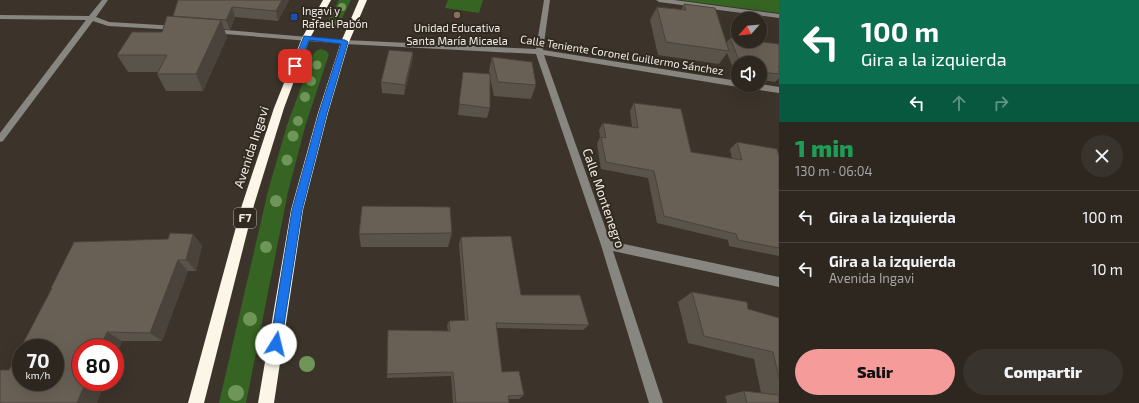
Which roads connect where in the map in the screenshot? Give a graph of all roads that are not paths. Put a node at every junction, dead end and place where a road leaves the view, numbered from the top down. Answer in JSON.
{"nodes":[{"id":1,"x":105,"y":0,"type":"edge"},
{"id":2,"x":327,"y":0,"type":"edge"},
{"id":3,"x":363,"y":0,"type":"edge"},
{"id":4,"x":547,"y":0,"type":"edge"},
{"id":5,"x":659,"y":0,"type":"edge"},
{"id":6,"x":779,"y":16,"type":"edge"},
{"id":7,"x":0,"y":17,"type":"edge"},
{"id":8,"x":91,"y":18,"type":"junction"},
{"id":9,"x":188,"y":29,"type":"edge"},
{"id":10,"x":203,"y":30,"type":"edge"},
{"id":11,"x":306,"y":38,"type":"junction"},
{"id":12,"x":345,"y":42,"type":"junction"},
{"id":13,"x":539,"y":53,"type":"junction"},
{"id":14,"x":731,"y":83,"type":"edge"},
{"id":15,"x":767,"y":88,"type":"edge"},
{"id":16,"x":779,"y":90,"type":"edge"},
{"id":17,"x":0,"y":139,"type":"edge"},
{"id":18,"x":606,"y":245,"type":"junction"},
{"id":19,"x":779,"y":282,"type":"edge"},
{"id":20,"x":196,"y":403,"type":"edge"},
{"id":21,"x":266,"y":403,"type":"edge"},
{"id":22,"x":656,"y":403,"type":"edge"}],
"edges":[{"from":1,"to":8,"type":"street"},
{"from":2,"to":11,"type":"highway","name":"Avenida Ingavi","number":"F7"},
{"from":3,"to":12,"type":"highway"},
{"from":4,"to":13,"type":"street","name":"Calle Montenegro"},
{"from":5,"to":6,"type":"street"},
{"from":7,"to":8,"type":"street"},
{"from":8,"to":9,"type":"street"},
{"from":8,"to":17,"type":"street"},
{"from":10,"to":11,"type":"street","name":"Calle Teniente Coronel Guillermo Sánchez"},
{"from":11,"to":12,"type":"street","name":"Calle Teniente Coronel Guillermo Sánchez"},
{"from":11,"to":20,"type":"highway","name":"Avenida Ingavi","number":"F7"},
{"from":12,"to":13,"type":"street","name":"Calle Teniente Coronel Guillermo Sánchez"},
{"from":12,"to":21,"type":"highway"},
{"from":13,"to":14,"type":"street","name":"Calle Teniente Coronel Guillermo Sánchez"},
{"from":13,"to":18,"type":"street","name":"Calle Montenegro"},
{"from":15,"to":16,"type":"street"},
{"from":18,"to":19,"type":"street"},
{"from":18,"to":22,"type":"street","name":"Calle Montenegro"}]}
